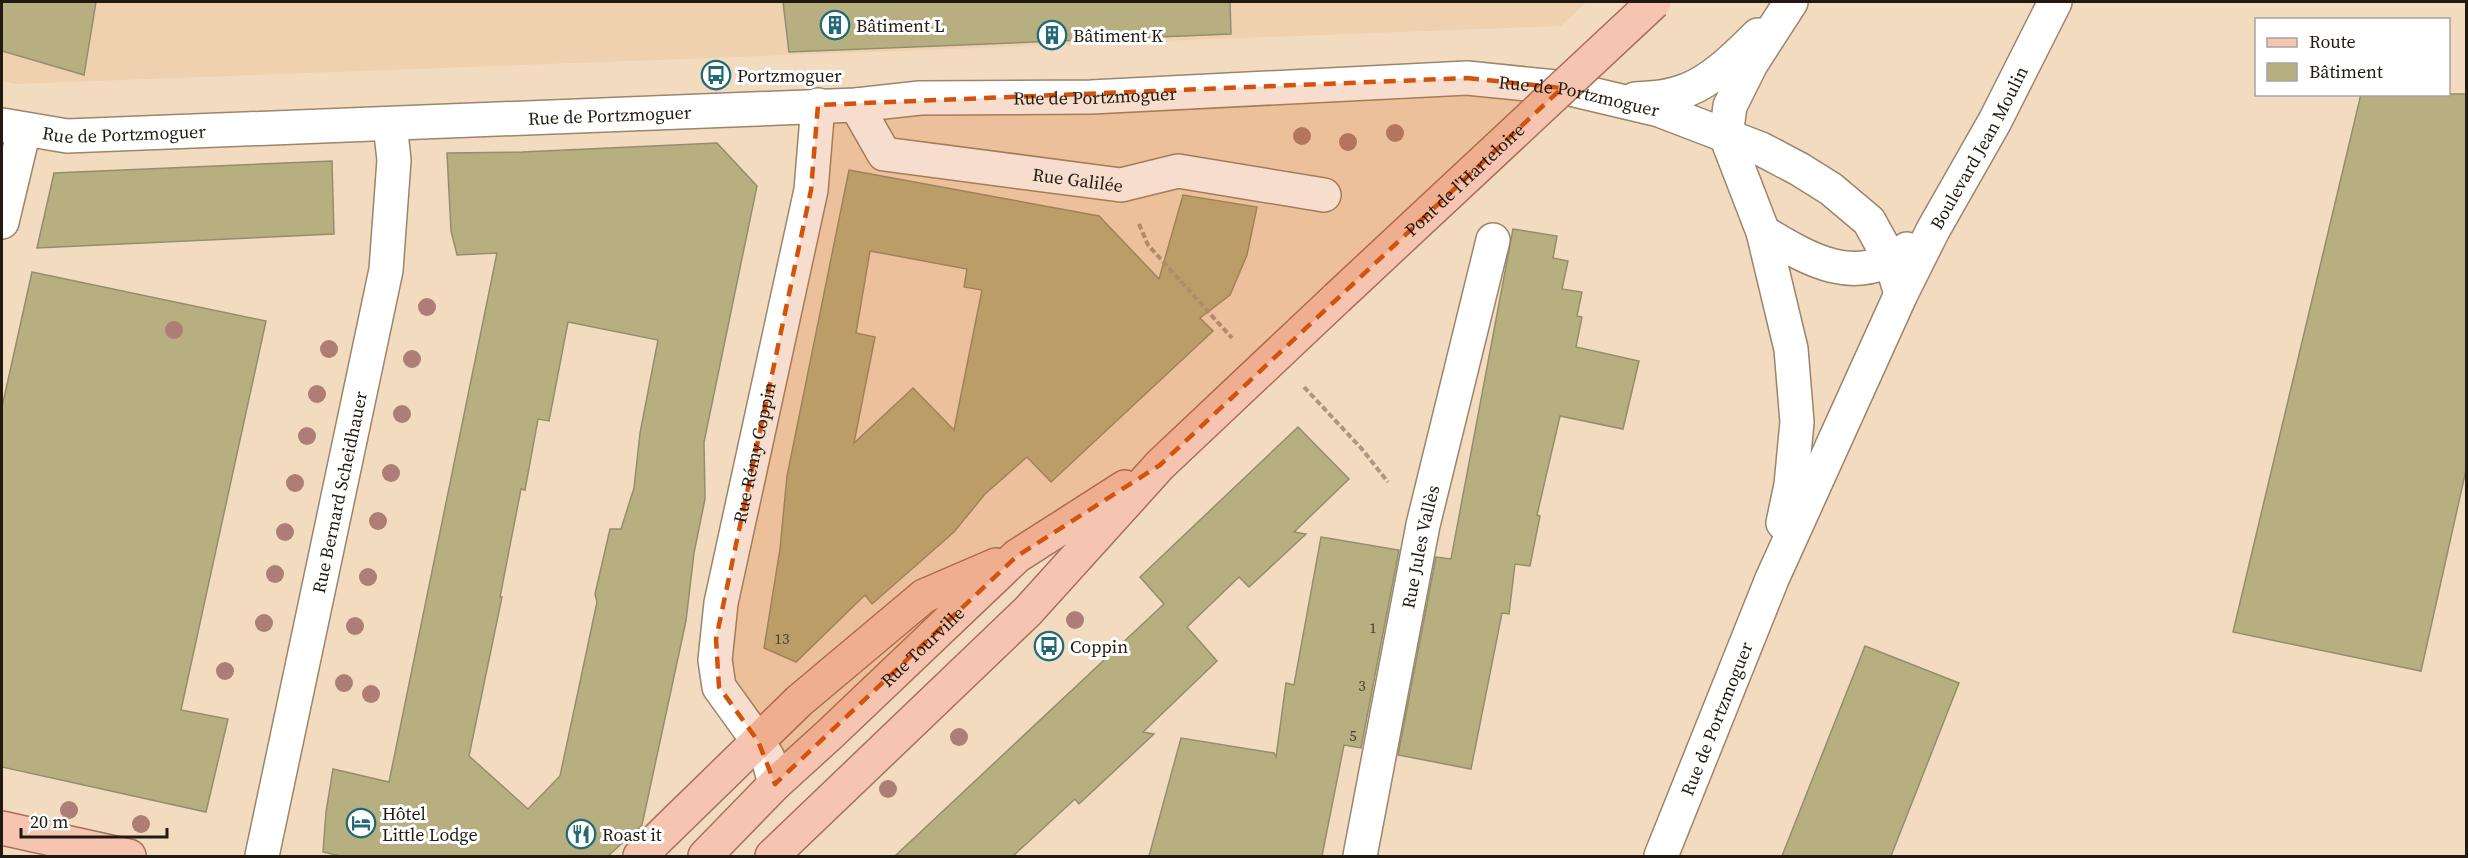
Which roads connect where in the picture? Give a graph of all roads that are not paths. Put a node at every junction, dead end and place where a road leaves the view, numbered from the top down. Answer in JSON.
{"nodes":[{"id":1,"x":1654,"y":2,"type":"edge"},
{"id":2,"x":2055,"y":2,"type":"edge"},
{"id":3,"x":1789,"y":4,"type":"edge"},
{"id":4,"x":1619,"y":100,"type":"junction"},
{"id":5,"x":818,"y":105,"type":"junction"},
{"id":6,"x":856,"y":105,"type":"junction"},
{"id":7,"x":390,"y":124,"type":"junction"},
{"id":8,"x":13,"y":128,"type":"edge"},
{"id":9,"x":1726,"y":136,"type":"junction"},
{"id":10,"x":1324,"y":195,"type":"dead end"},
{"id":11,"x":2,"y":222,"type":"edge"},
{"id":12,"x":1933,"y":230,"type":"junction"},
{"id":13,"x":1764,"y":232,"type":"junction"},
{"id":14,"x":1493,"y":240,"type":"dead end"},
{"id":15,"x":1891,"y":261,"type":"junction"},
{"id":16,"x":1900,"y":294,"type":"junction"},
{"id":17,"x":1269,"y":364,"type":"joint"},
{"id":18,"x":1160,"y":465,"type":"junction"},
{"id":19,"x":1017,"y":556,"type":"junction"},
{"id":20,"x":1772,"y":579,"type":"junction"},
{"id":21,"x":758,"y":741,"type":"junction"},
{"id":22,"x":775,"y":784,"type":"junction"},
{"id":23,"x":2,"y":828,"type":"edge"},
{"id":24,"x":129,"y":856,"type":"edge"},
{"id":25,"x":262,"y":856,"type":"edge"},
{"id":26,"x":640,"y":856,"type":"edge"},
{"id":27,"x":705,"y":856,"type":"edge"},
{"id":28,"x":772,"y":856,"type":"edge"},
{"id":29,"x":1360,"y":856,"type":"edge"},
{"id":30,"x":1661,"y":856,"type":"edge"}],
"edges":[{"from":1,"to":17,"type":"main road","name":"Pont de l'Harteloire","bridge":true},
{"from":2,"to":12,"type":"street","name":"Boulevard Jean Moulin"},
{"from":3,"to":4,"type":"street"},
{"from":3,"to":9,"type":"street"},
{"from":4,"to":6,"type":"street","name":"Rue de Portzmoguer"},
{"from":4,"to":9,"type":"street","name":"Rue de Portzmoguer"},
{"from":5,"to":6,"type":"street","name":"Rue de Portzmoguer"},
{"from":5,"to":7,"type":"street","name":"Rue de Portzmoguer"},
{"from":5,"to":21,"type":"street","name":"Rue Rémy Coppin"},
{"from":6,"to":10,"type":"street","name":"Rue Galilée"},
{"from":7,"to":8,"type":"street","name":"Rue de Portzmoguer"},
{"from":7,"to":25,"type":"street","name":"Rue Bernard Scheidhauer"},
{"from":8,"to":11,"type":"street"},
{"from":9,"to":13,"type":"street","name":"Rue de Portzmoguer"},
{"from":9,"to":15,"type":"street"},
{"from":12,"to":15,"type":"street"},
{"from":12,"to":16,"type":"street","name":"Boulevard Jean Moulin"},
{"from":13,"to":15,"type":"street"},
{"from":13,"to":20,"type":"street","name":"Rue de Portzmoguer"},
{"from":14,"to":29,"type":"street","name":"Rue Jules Vallès"},
{"from":15,"to":16,"type":"street"},
{"from":16,"to":20,"type":"street","name":"Rue de Portzmoguer"},
{"from":17,"to":18,"type":"main road","name":"Rue Tourville"},
{"from":18,"to":19,"type":"main road","name":"Rue Tourville"},
{"from":18,"to":28,"type":"main road","name":"Rue Tourville"},
{"from":19,"to":21,"type":"main road"},
{"from":19,"to":22,"type":"main road","name":"Rue Tourville"},
{"from":20,"to":30,"type":"street","name":"Rue de Portzmoguer"},
{"from":21,"to":22,"type":"street","name":"Rue Rémy Coppin"},
{"from":21,"to":26,"type":"main road"},
{"from":22,"to":27,"type":"main road","name":"Rue Tourville"},
{"from":23,"to":24,"type":"main road"}]}
